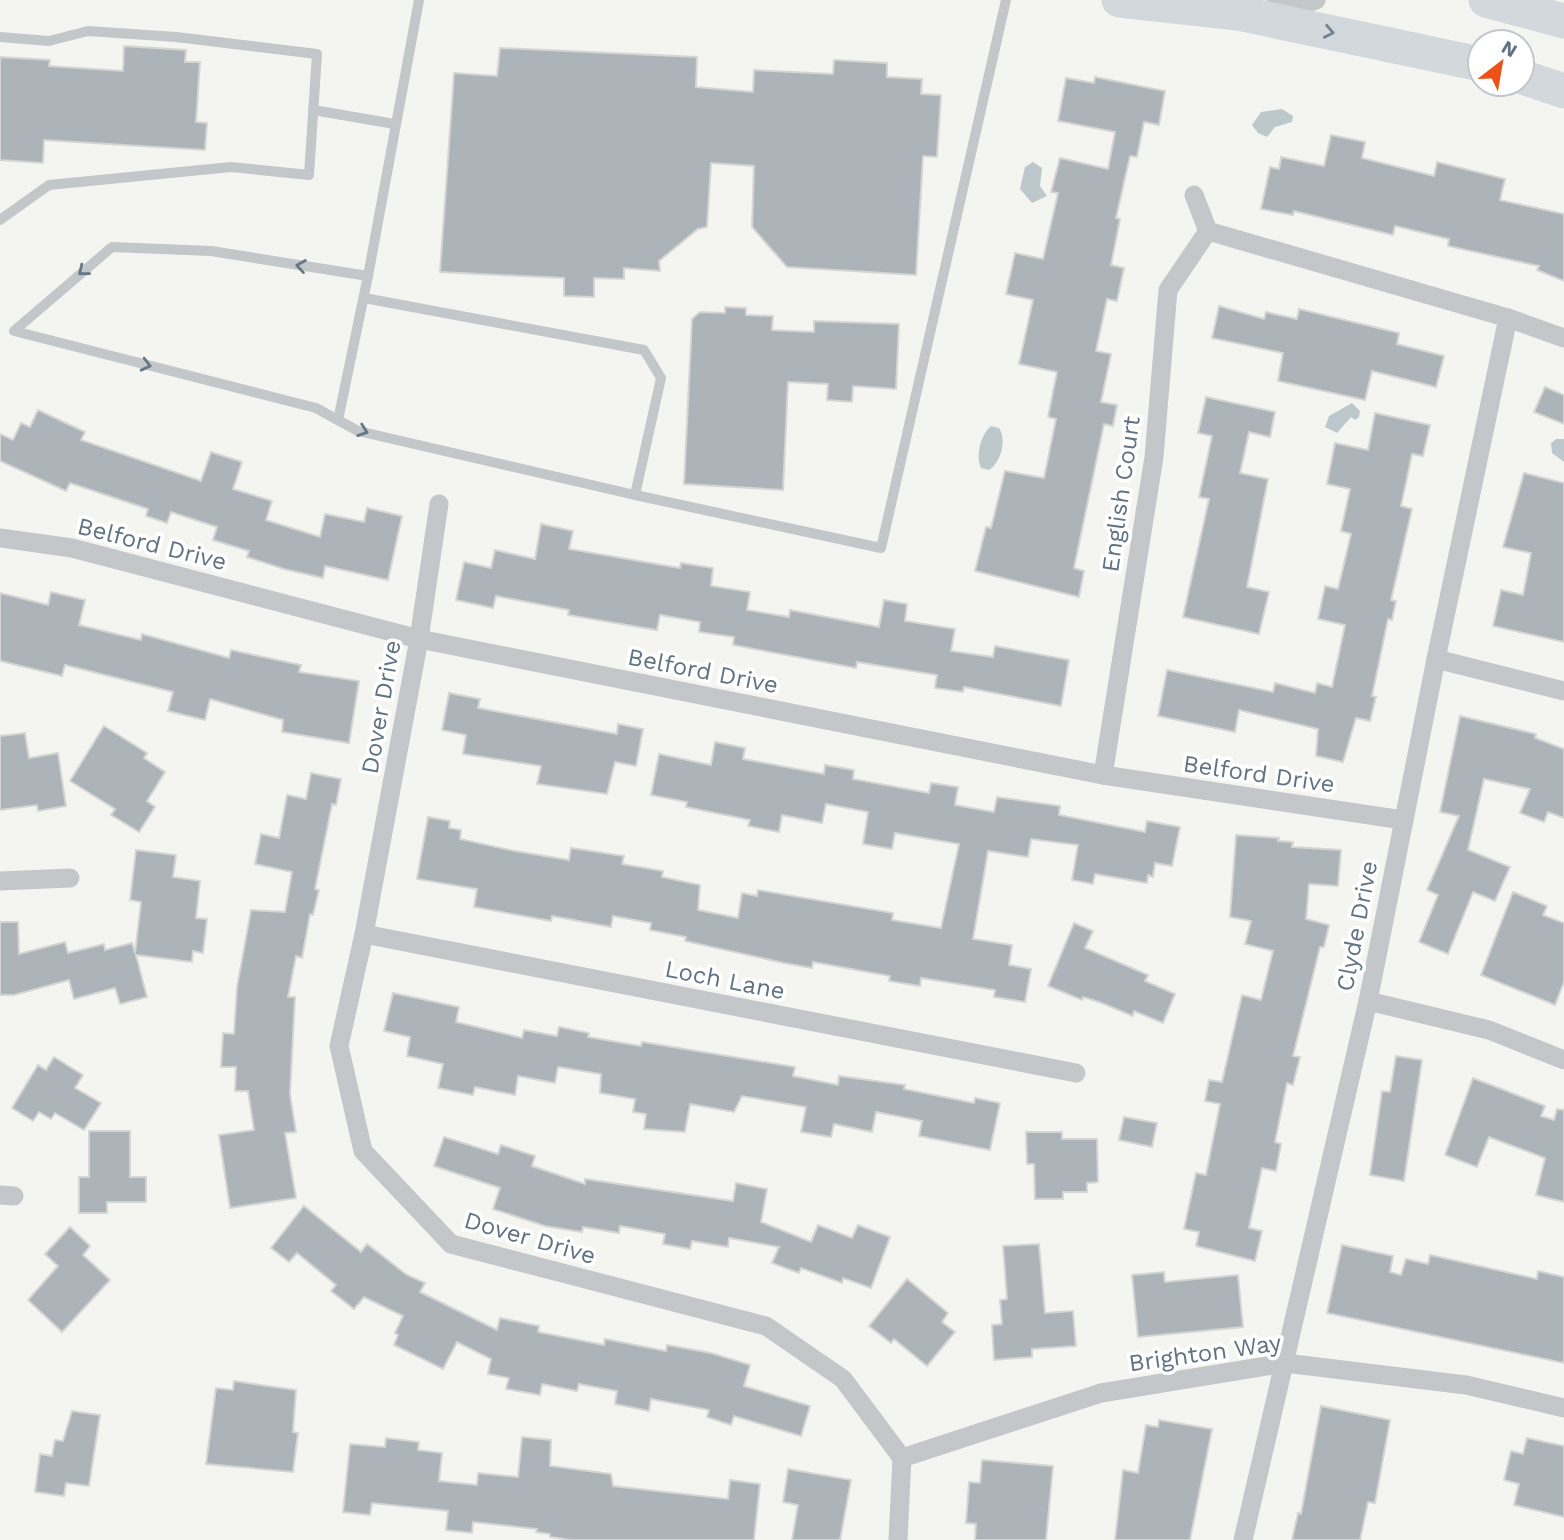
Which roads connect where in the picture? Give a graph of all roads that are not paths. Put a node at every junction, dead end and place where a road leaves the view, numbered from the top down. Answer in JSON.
{"nodes":[{"id":1,"x":419,"y":0,"type":"edge"},
{"id":2,"x":1006,"y":0,"type":"edge"},
{"id":3,"x":1119,"y":0,"type":"edge"},
{"id":4,"x":1316,"y":0,"type":"edge"},
{"id":5,"x":1486,"y":0,"type":"edge"},
{"id":6,"x":1238,"y":13,"type":"junction"},
{"id":7,"x":1564,"y":21,"type":"edge"},
{"id":8,"x":0,"y":37,"type":"edge"},
{"id":9,"x":1466,"y":61,"type":"edge"},
{"id":10,"x":1536,"y":82,"type":"edge"},
{"id":11,"x":1564,"y":91,"type":"edge"},
{"id":12,"x":313,"y":110,"type":"junction"},
{"id":13,"x":395,"y":124,"type":"junction"},
{"id":14,"x":1194,"y":195,"type":"dead end"},
{"id":15,"x":0,"y":220,"type":"edge"},
{"id":16,"x":1208,"y":231,"type":"junction"},
{"id":17,"x":368,"y":276,"type":"junction"},
{"id":18,"x":363,"y":298,"type":"junction"},
{"id":19,"x":1508,"y":318,"type":"junction"},
{"id":20,"x":1564,"y":338,"type":"edge"},
{"id":21,"x":338,"y":420,"type":"junction"},
{"id":22,"x":635,"y":495,"type":"junction"},
{"id":23,"x":439,"y":504,"type":"dead end"},
{"id":24,"x":0,"y":538,"type":"edge"},
{"id":25,"x":419,"y":639,"type":"junction"},
{"id":26,"x":1436,"y":659,"type":"junction"},
{"id":27,"x":1564,"y":691,"type":"edge"},
{"id":28,"x":1103,"y":775,"type":"junction"},
{"id":29,"x":1403,"y":820,"type":"junction"},
{"id":30,"x":70,"y":878,"type":"dead end"},
{"id":31,"x":0,"y":881,"type":"edge"},
{"id":32,"x":365,"y":934,"type":"junction"},
{"id":33,"x":1368,"y":1001,"type":"junction"},
{"id":34,"x":1564,"y":1060,"type":"edge"},
{"id":35,"x":1076,"y":1073,"type":"dead end"},
{"id":36,"x":1285,"y":1363,"type":"junction"},
{"id":37,"x":1564,"y":1408,"type":"edge"},
{"id":38,"x":902,"y":1458,"type":"junction"},
{"id":39,"x":898,"y":1540,"type":"edge"},
{"id":40,"x":1243,"y":1540,"type":"edge"}],
"edges":[{"from":1,"to":13,"type":"lane"},
{"from":2,"to":22,"type":"lane"},
{"from":3,"to":6,"type":"highway"},
{"from":4,"to":6,"type":"street"},
{"from":5,"to":7,"type":"highway"},
{"from":6,"to":9,"type":"highway","one_way":true},
{"from":8,"to":12,"type":"lane"},
{"from":10,"to":11,"type":"highway"},
{"from":12,"to":13,"type":"lane"},
{"from":12,"to":15,"type":"lane"},
{"from":13,"to":17,"type":"lane"},
{"from":14,"to":16,"type":"street"},
{"from":16,"to":19,"type":"street"},
{"from":16,"to":28,"type":"street","name":"English Court"},
{"from":17,"to":18,"type":"lane"},
{"from":17,"to":21,"type":"lane","one_way":true},
{"from":18,"to":21,"type":"lane"},
{"from":18,"to":22,"type":"lane"},
{"from":19,"to":20,"type":"street"},
{"from":19,"to":26,"type":"street","name":"Clyde Drive"},
{"from":21,"to":22,"type":"lane","one_way":true},
{"from":23,"to":25,"type":"street","name":"Dover Drive"},
{"from":24,"to":25,"type":"street","name":"Belford Drive"},
{"from":25,"to":28,"type":"street","name":"Belford Drive"},
{"from":25,"to":32,"type":"street","name":"Dover Drive"},
{"from":26,"to":27,"type":"street"},
{"from":26,"to":29,"type":"street","name":"Clyde Drive"},
{"from":28,"to":29,"type":"street","name":"Belford Drive"},
{"from":29,"to":33,"type":"street","name":"Clyde Drive"},
{"from":30,"to":31,"type":"street"},
{"from":32,"to":35,"type":"street","name":"Loch Lane"},
{"from":32,"to":38,"type":"street","name":"Dover Drive"},
{"from":33,"to":34,"type":"street"},
{"from":33,"to":36,"type":"street","name":"Clyde Drive"},
{"from":36,"to":37,"type":"street","name":"Brighton Way"},
{"from":36,"to":38,"type":"street","name":"Brighton Way"},
{"from":36,"to":40,"type":"street","name":"Clyde Drive"},
{"from":38,"to":39,"type":"street"}]}
